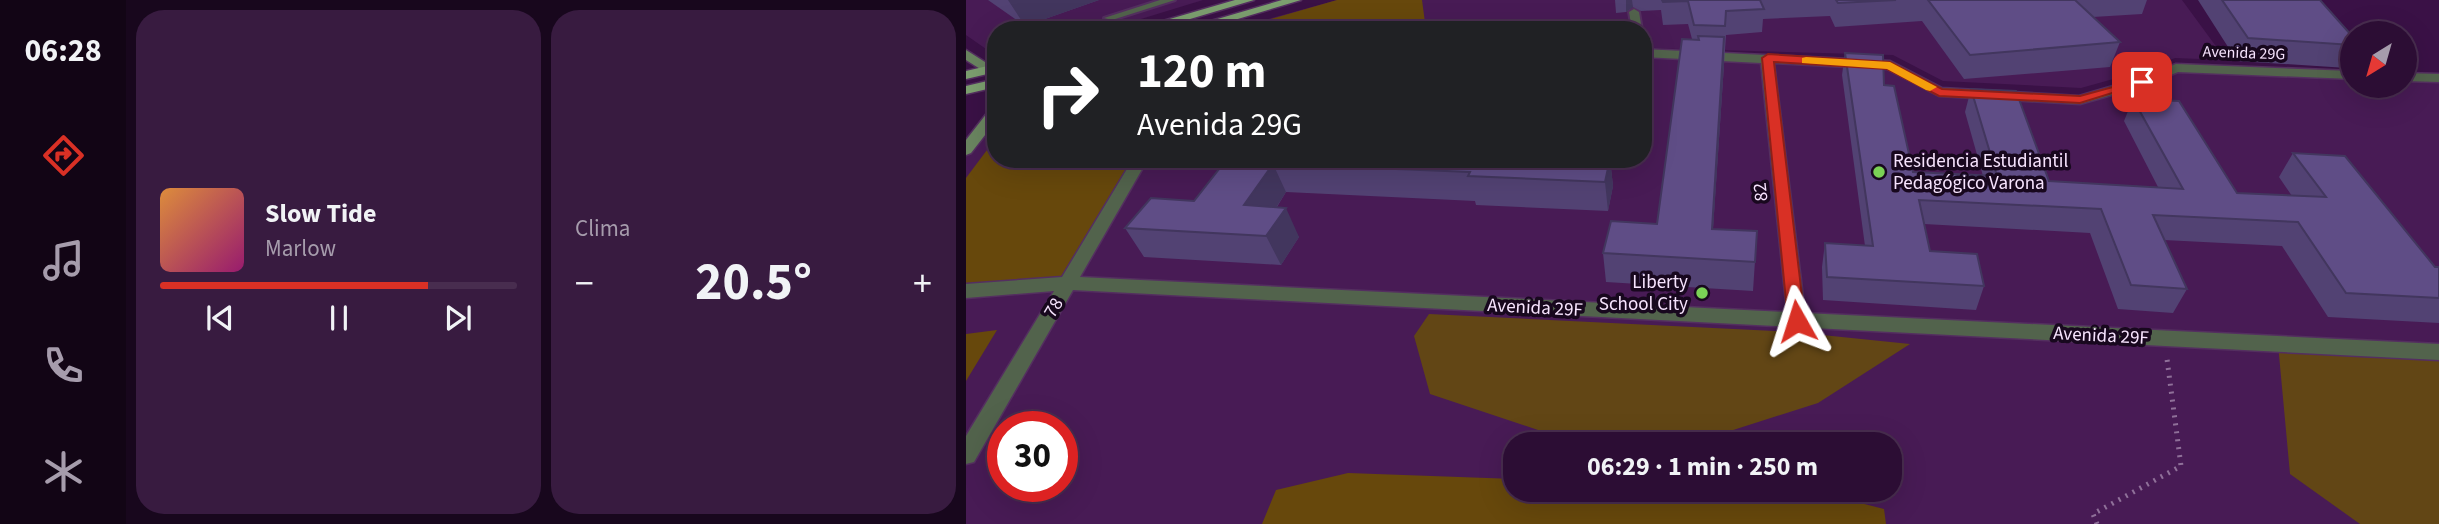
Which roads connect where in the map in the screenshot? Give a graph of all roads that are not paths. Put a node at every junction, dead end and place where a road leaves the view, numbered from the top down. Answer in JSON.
{"nodes":[{"id":1,"x":1171,"y":0,"type":"edge"},
{"id":2,"x":1248,"y":0,"type":"edge"},
{"id":3,"x":1296,"y":0,"type":"edge"},
{"id":4,"x":1634,"y":12,"type":"dead end"},
{"id":5,"x":1109,"y":18,"type":"dead end"},
{"id":6,"x":1171,"y":21,"type":"edge"},
{"id":7,"x":1219,"y":21,"type":"edge"},
{"id":8,"x":1636,"y":21,"type":"edge"},
{"id":9,"x":1652,"y":53,"type":"edge"},
{"id":10,"x":966,"y":54,"type":"edge"},
{"id":11,"x":1768,"y":58,"type":"junction"},
{"id":12,"x":987,"y":67,"type":"edge"},
{"id":13,"x":987,"y":72,"type":"edge"},
{"id":14,"x":966,"y":75,"type":"edge"},
{"id":15,"x":2340,"y":75,"type":"edge"},
{"id":16,"x":2417,"y":77,"type":"edge"},
{"id":17,"x":2439,"y":78,"type":"edge"},
{"id":18,"x":987,"y":85,"type":"edge"},
{"id":19,"x":966,"y":90,"type":"edge"},
{"id":20,"x":987,"y":123,"type":"edge"},
{"id":21,"x":966,"y":150,"type":"edge"},
{"id":22,"x":1136,"y":168,"type":"edge"},
{"id":23,"x":1068,"y":284,"type":"junction"},
{"id":24,"x":966,"y":291,"type":"edge"},
{"id":25,"x":1797,"y":321,"type":"junction"},
{"id":26,"x":2439,"y":352,"type":"edge"},
{"id":27,"x":966,"y":455,"type":"edge"}],
"edges":[{"from":1,"to":5,"type":"lane"},
{"from":2,"to":6,"type":"main road"},
{"from":3,"to":7,"type":"main road"},
{"from":4,"to":8,"type":"lane"},
{"from":9,"to":11,"type":"street","name":"Avenida 29G"},
{"from":10,"to":12,"type":"street"},
{"from":11,"to":15,"type":"street","name":"Avenida 29G"},
{"from":11,"to":25,"type":"street","name":"82"},
{"from":13,"to":14,"type":"main road"},
{"from":16,"to":17,"type":"street"},
{"from":18,"to":19,"type":"main road"},
{"from":20,"to":21,"type":"street"},
{"from":22,"to":23,"type":"street","name":"78"},
{"from":23,"to":24,"type":"street","name":"Avenida 29F"},
{"from":23,"to":25,"type":"street","name":"Avenida 29F"},
{"from":23,"to":27,"type":"street","name":"78"},
{"from":25,"to":26,"type":"street","name":"Avenida 29F"}]}
